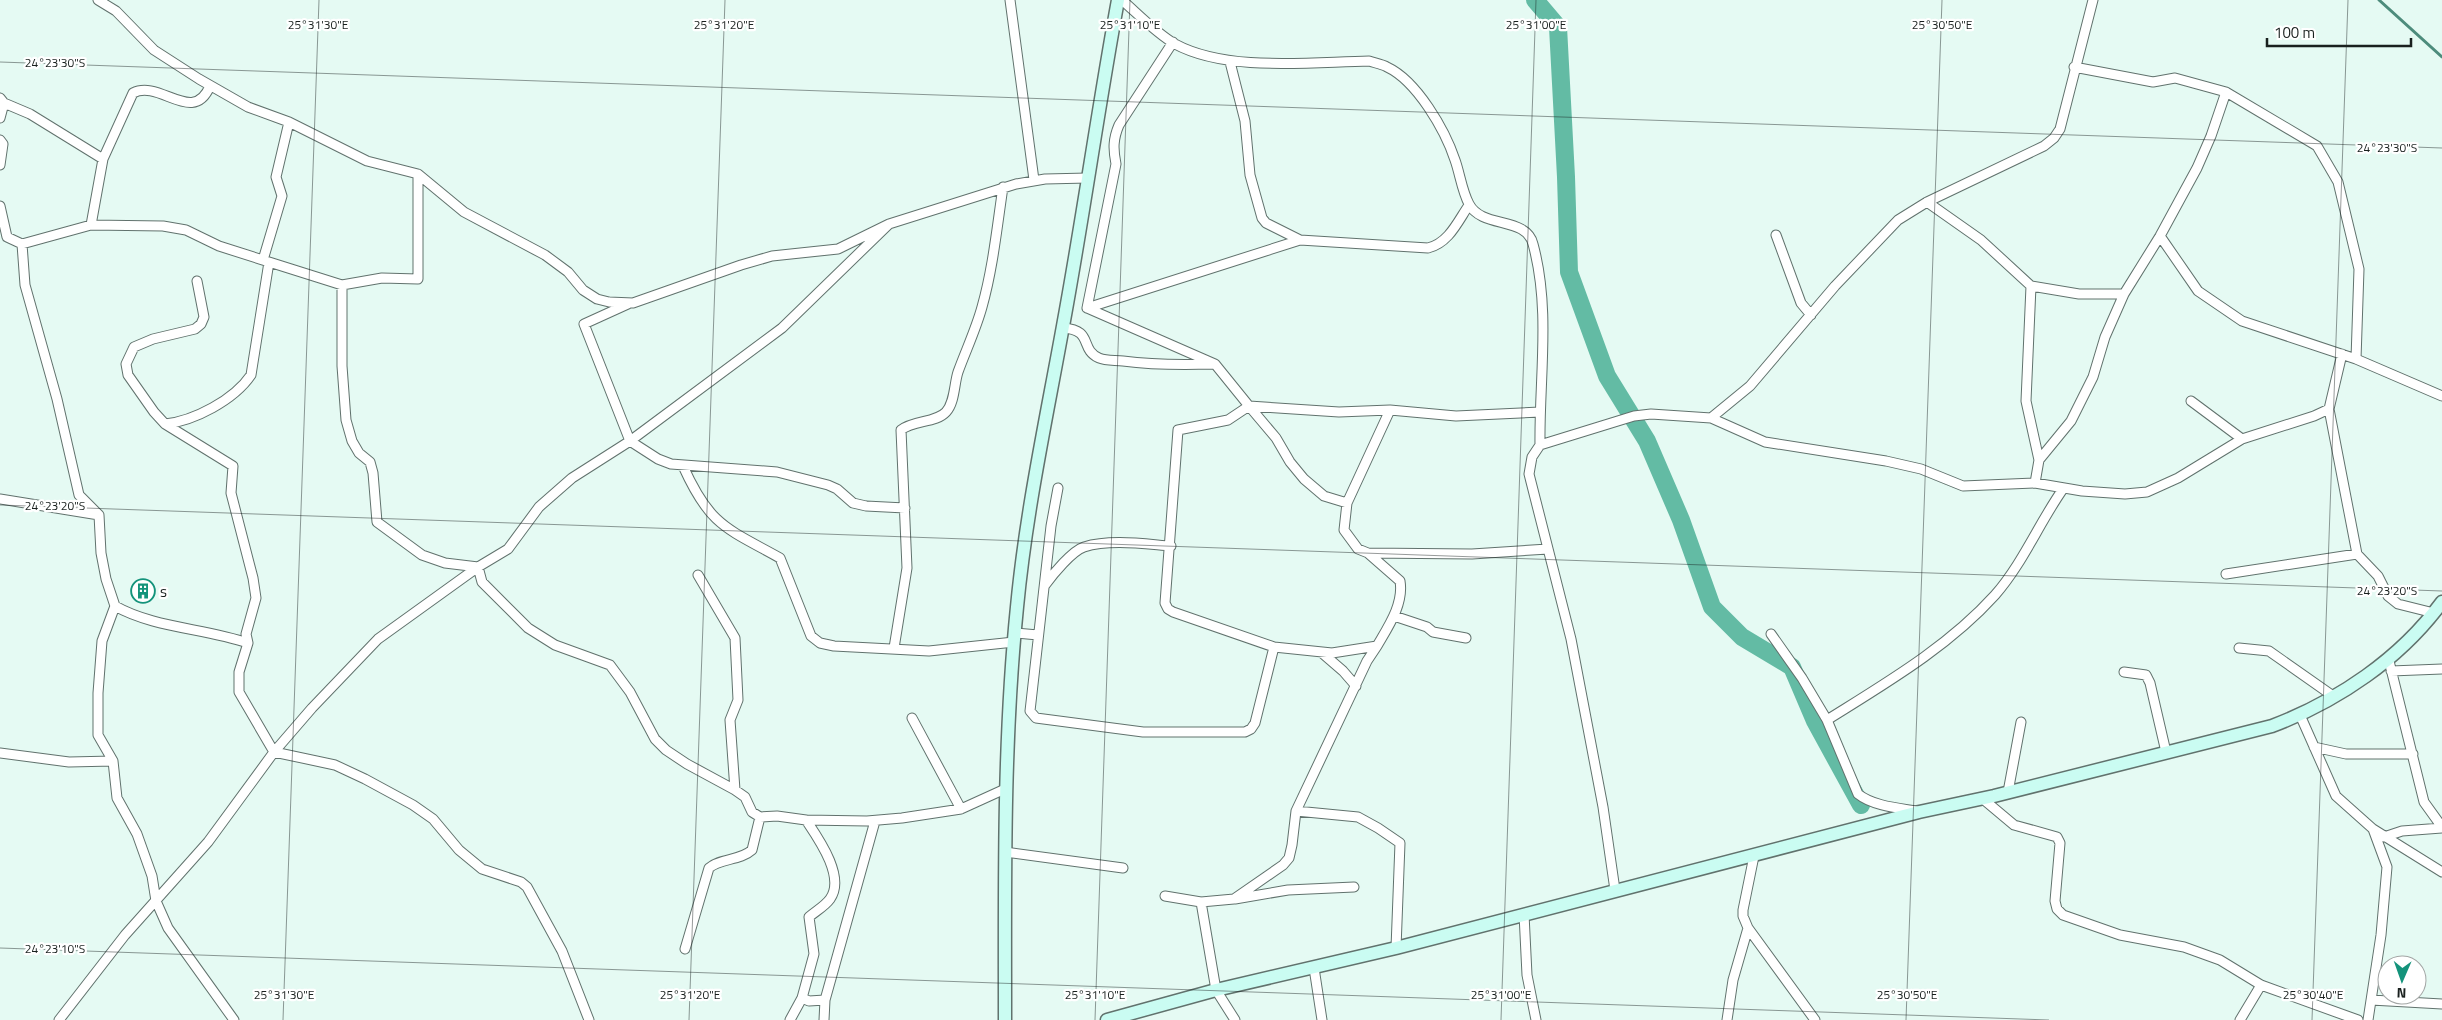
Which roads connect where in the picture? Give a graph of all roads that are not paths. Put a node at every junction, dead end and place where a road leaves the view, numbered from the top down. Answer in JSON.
{"nodes":[{"id":1,"x":98,"y":0,"type":"edge"},
{"id":2,"x":1010,"y":0,"type":"edge"},
{"id":3,"x":1120,"y":0,"type":"edge"},
{"id":4,"x":2093,"y":0,"type":"edge"},
{"id":5,"x":1173,"y":42,"type":"junction"},
{"id":6,"x":1230,"y":62,"type":"junction"},
{"id":7,"x":2074,"y":67,"type":"junction"},
{"id":8,"x":210,"y":86,"type":"junction"},
{"id":9,"x":2226,"y":92,"type":"junction"},
{"id":10,"x":2,"y":101,"type":"edge"},
{"id":11,"x":0,"y":118,"type":"edge"},
{"id":12,"x":289,"y":122,"type":"junction"},
{"id":13,"x":1,"y":144,"type":"edge"},
{"id":14,"x":103,"y":159,"type":"junction"},
{"id":15,"x":0,"y":165,"type":"edge"},
{"id":16,"x":418,"y":174,"type":"junction"},
{"id":17,"x":1088,"y":178,"type":"junction"},
{"id":18,"x":1034,"y":180,"type":"junction"},
{"id":19,"x":1003,"y":187,"type":"junction"},
{"id":20,"x":1927,"y":202,"type":"junction"},
{"id":21,"x":1469,"y":205,"type":"junction"},
{"id":22,"x":0,"y":206,"type":"edge"},
{"id":23,"x":91,"y":224,"type":"junction"},
{"id":24,"x":889,"y":224,"type":"junction"},
{"id":25,"x":1776,"y":235,"type":"dead end"},
{"id":26,"x":2160,"y":236,"type":"junction"},
{"id":27,"x":1300,"y":240,"type":"junction"},
{"id":28,"x":22,"y":244,"type":"junction"},
{"id":29,"x":266,"y":261,"type":"junction"},
{"id":30,"x":197,"y":281,"type":"dead end"},
{"id":31,"x":342,"y":285,"type":"junction"},
{"id":32,"x":2031,"y":286,"type":"junction"},
{"id":33,"x":2124,"y":294,"type":"junction"},
{"id":34,"x":633,"y":303,"type":"junction"},
{"id":35,"x":1087,"y":308,"type":"junction"},
{"id":36,"x":1811,"y":315,"type":"junction"},
{"id":37,"x":1063,"y":328,"type":"junction"},
{"id":38,"x":2342,"y":354,"type":"junction"},
{"id":39,"x":2356,"y":359,"type":"junction"},
{"id":40,"x":1215,"y":364,"type":"junction"},
{"id":41,"x":2442,"y":396,"type":"edge"},
{"id":42,"x":2191,"y":400,"type":"dead end"},
{"id":43,"x":1249,"y":406,"type":"junction"},
{"id":44,"x":2328,"y":408,"type":"junction"},
{"id":45,"x":1390,"y":410,"type":"junction"},
{"id":46,"x":1540,"y":412,"type":"junction"},
{"id":47,"x":1711,"y":418,"type":"junction"},
{"id":48,"x":165,"y":424,"type":"junction"},
{"id":49,"x":2242,"y":439,"type":"junction"},
{"id":50,"x":630,"y":441,"type":"junction"},
{"id":51,"x":1540,"y":445,"type":"junction"},
{"id":52,"x":2039,"y":460,"type":"junction"},
{"id":53,"x":683,"y":466,"type":"junction"},
{"id":54,"x":2035,"y":483,"type":"junction"},
{"id":55,"x":1058,"y":488,"type":"dead end"},
{"id":56,"x":2063,"y":489,"type":"junction"},
{"id":57,"x":0,"y":499,"type":"edge"},
{"id":58,"x":1347,"y":504,"type":"junction"},
{"id":59,"x":905,"y":508,"type":"junction"},
{"id":60,"x":99,"y":515,"type":"junction"},
{"id":61,"x":1171,"y":546,"type":"junction"},
{"id":62,"x":1548,"y":549,"type":"junction"},
{"id":63,"x":1368,"y":553,"type":"junction"},
{"id":64,"x":2357,"y":554,"type":"junction"},
{"id":65,"x":478,"y":567,"type":"junction"},
{"id":66,"x":2226,"y":574,"type":"dead end"},
{"id":67,"x":698,"y":575,"type":"dead end"},
{"id":68,"x":1045,"y":585,"type":"junction"},
{"id":69,"x":2442,"y":602,"type":"edge"},
{"id":70,"x":115,"y":606,"type":"junction"},
{"id":71,"x":2434,"y":613,"type":"junction"},
{"id":72,"x":1394,"y":616,"type":"junction"},
{"id":73,"x":1771,"y":634,"type":"dead end"},
{"id":74,"x":1038,"y":635,"type":"junction"},
{"id":75,"x":1014,"y":637,"type":"junction"},
{"id":76,"x":1466,"y":638,"type":"dead end"},
{"id":77,"x":248,"y":643,"type":"junction"},
{"id":78,"x":1377,"y":646,"type":"junction"},
{"id":79,"x":1274,"y":647,"type":"junction"},
{"id":80,"x":894,"y":648,"type":"junction"},
{"id":81,"x":2239,"y":648,"type":"dead end"},
{"id":82,"x":1321,"y":652,"type":"junction"},
{"id":83,"x":2390,"y":666,"type":"junction"},
{"id":84,"x":2442,"y":669,"type":"edge"},
{"id":85,"x":2124,"y":672,"type":"dead end"},
{"id":86,"x":1356,"y":686,"type":"junction"},
{"id":87,"x":2333,"y":696,"type":"junction"},
{"id":88,"x":2300,"y":715,"type":"junction"},
{"id":89,"x":912,"y":718,"type":"dead end"},
{"id":90,"x":1827,"y":720,"type":"junction"},
{"id":91,"x":2021,"y":722,"type":"dead end"},
{"id":92,"x":2314,"y":747,"type":"junction"},
{"id":93,"x":274,"y":752,"type":"junction"},
{"id":94,"x":2166,"y":752,"type":"junction"},
{"id":95,"x":0,"y":754,"type":"edge"},
{"id":96,"x":2413,"y":754,"type":"junction"},
{"id":97,"x":113,"y":761,"type":"junction"},
{"id":98,"x":1005,"y":789,"type":"junction"},
{"id":99,"x":735,"y":790,"type":"junction"},
{"id":100,"x":2008,"y":792,"type":"junction"},
{"id":101,"x":1983,"y":799,"type":"junction"},
{"id":102,"x":962,"y":808,"type":"junction"},
{"id":103,"x":1296,"y":811,"type":"junction"},
{"id":104,"x":1919,"y":812,"type":"junction"},
{"id":105,"x":760,"y":817,"type":"junction"},
{"id":106,"x":806,"y":820,"type":"junction"},
{"id":107,"x":875,"y":821,"type":"junction"},
{"id":108,"x":2442,"y":827,"type":"edge"},
{"id":109,"x":2373,"y":829,"type":"junction"},
{"id":110,"x":2384,"y":837,"type":"junction"},
{"id":111,"x":1005,"y":852,"type":"junction"},
{"id":112,"x":1754,"y":856,"type":"junction"},
{"id":113,"x":1123,"y":868,"type":"dead end"},
{"id":114,"x":2442,"y":872,"type":"edge"},
{"id":115,"x":1354,"y":886,"type":"dead end"},
{"id":116,"x":1615,"y":890,"type":"junction"},
{"id":117,"x":1165,"y":896,"type":"dead end"},
{"id":118,"x":1234,"y":899,"type":"junction"},
{"id":119,"x":156,"y":901,"type":"junction"},
{"id":120,"x":1201,"y":902,"type":"junction"},
{"id":121,"x":1524,"y":914,"type":"junction"},
{"id":122,"x":1748,"y":928,"type":"junction"},
{"id":123,"x":1396,"y":948,"type":"junction"},
{"id":124,"x":685,"y":949,"type":"dead end"},
{"id":125,"x":1314,"y":968,"type":"junction"},
{"id":126,"x":2261,"y":985,"type":"junction"},
{"id":127,"x":1216,"y":990,"type":"junction"},
{"id":128,"x":802,"y":998,"type":"junction"},
{"id":129,"x":825,"y":1000,"type":"junction"},
{"id":130,"x":2371,"y":1000,"type":"junction"},
{"id":131,"x":2442,"y":1004,"type":"edge"},
{"id":132,"x":1142,"y":1016,"type":"edge"},
{"id":133,"x":59,"y":1020,"type":"edge"},
{"id":134,"x":234,"y":1020,"type":"edge"},
{"id":135,"x":589,"y":1020,"type":"edge"},
{"id":136,"x":790,"y":1020,"type":"edge"},
{"id":137,"x":824,"y":1020,"type":"edge"},
{"id":138,"x":1005,"y":1020,"type":"edge"},
{"id":139,"x":1106,"y":1020,"type":"edge"},
{"id":140,"x":1235,"y":1020,"type":"edge"},
{"id":141,"x":1322,"y":1020,"type":"edge"},
{"id":142,"x":1536,"y":1020,"type":"edge"},
{"id":143,"x":1727,"y":1020,"type":"edge"},
{"id":144,"x":1815,"y":1020,"type":"edge"},
{"id":145,"x":2240,"y":1020,"type":"edge"},
{"id":146,"x":2358,"y":1020,"type":"edge"},
{"id":147,"x":2368,"y":1020,"type":"edge"}],
"edges":[{"from":1,"to":8,"type":"street"},
{"from":2,"to":18,"type":"street"},
{"from":3,"to":5,"type":"street"},
{"from":3,"to":17,"type":"street"},
{"from":4,"to":7,"type":"street"},
{"from":5,"to":6,"type":"street"},
{"from":5,"to":35,"type":"street"},
{"from":6,"to":21,"type":"street"},
{"from":6,"to":27,"type":"street"},
{"from":7,"to":9,"type":"street"},
{"from":7,"to":20,"type":"street"},
{"from":8,"to":12,"type":"street"},
{"from":8,"to":14,"type":"street"},
{"from":9,"to":26,"type":"street"},
{"from":9,"to":39,"type":"street"},
{"from":10,"to":11,"type":"street"},
{"from":10,"to":14,"type":"street"},
{"from":12,"to":16,"type":"street"},
{"from":12,"to":29,"type":"street"},
{"from":13,"to":15,"type":"street"},
{"from":14,"to":23,"type":"street"},
{"from":16,"to":31,"type":"street"},
{"from":16,"to":34,"type":"street"},
{"from":17,"to":18,"type":"street"},
{"from":17,"to":37,"type":"street"},
{"from":18,"to":19,"type":"street"},
{"from":19,"to":24,"type":"street"},
{"from":19,"to":59,"type":"street"},
{"from":20,"to":32,"type":"street"},
{"from":20,"to":36,"type":"street"},
{"from":21,"to":27,"type":"street"},
{"from":21,"to":46,"type":"street"},
{"from":22,"to":28,"type":"street"},
{"from":23,"to":28,"type":"street"},
{"from":23,"to":29,"type":"street"},
{"from":24,"to":34,"type":"street"},
{"from":24,"to":50,"type":"street"},
{"from":25,"to":36,"type":"street"},
{"from":26,"to":33,"type":"street"},
{"from":26,"to":38,"type":"street"},
{"from":27,"to":35,"type":"street"},
{"from":28,"to":60,"type":"street"},
{"from":29,"to":31,"type":"street"},
{"from":29,"to":48,"type":"street"},
{"from":30,"to":48,"type":"street"},
{"from":31,"to":65,"type":"street"},
{"from":32,"to":33,"type":"street"},
{"from":32,"to":52,"type":"street"},
{"from":33,"to":52,"type":"street"},
{"from":34,"to":50,"type":"street"},
{"from":35,"to":40,"type":"street"},
{"from":36,"to":47,"type":"street"},
{"from":37,"to":40,"type":"street"},
{"from":37,"to":75,"type":"street"},
{"from":38,"to":39,"type":"street"},
{"from":38,"to":44,"type":"street"},
{"from":39,"to":41,"type":"street"},
{"from":40,"to":43,"type":"street"},
{"from":42,"to":49,"type":"street"},
{"from":43,"to":45,"type":"street"},
{"from":43,"to":58,"type":"street"},
{"from":43,"to":61,"type":"street"},
{"from":44,"to":49,"type":"street"},
{"from":44,"to":64,"type":"street"},
{"from":45,"to":46,"type":"street"},
{"from":45,"to":58,"type":"street"},
{"from":46,"to":51,"type":"street"},
{"from":47,"to":51,"type":"street"},
{"from":47,"to":54,"type":"street"},
{"from":48,"to":77,"type":"street"},
{"from":49,"to":56,"type":"street"},
{"from":50,"to":53,"type":"street"},
{"from":50,"to":65,"type":"street"},
{"from":51,"to":62,"type":"street"},
{"from":52,"to":54,"type":"street"},
{"from":53,"to":59,"type":"street"},
{"from":53,"to":80,"type":"street"},
{"from":54,"to":56,"type":"street"},
{"from":55,"to":68,"type":"street"},
{"from":56,"to":90,"type":"street"},
{"from":57,"to":60,"type":"street"},
{"from":58,"to":63,"type":"street"},
{"from":59,"to":80,"type":"street"},
{"from":60,"to":70,"type":"street"},
{"from":61,"to":68,"type":"street"},
{"from":61,"to":79,"type":"street"},
{"from":62,"to":63,"type":"street"},
{"from":62,"to":116,"type":"street"},
{"from":63,"to":72,"type":"street"},
{"from":64,"to":66,"type":"street"},
{"from":64,"to":71,"type":"street"},
{"from":65,"to":93,"type":"street"},
{"from":65,"to":99,"type":"street"},
{"from":67,"to":99,"type":"street"},
{"from":68,"to":74,"type":"street"},
{"from":69,"to":71,"type":"street"},
{"from":70,"to":77,"type":"street"},
{"from":70,"to":97,"type":"street"},
{"from":71,"to":83,"type":"street"},
{"from":72,"to":76,"type":"street"},
{"from":72,"to":78,"type":"street"},
{"from":73,"to":90,"type":"street"},
{"from":74,"to":75,"type":"street"},
{"from":74,"to":79,"type":"street"},
{"from":75,"to":80,"type":"street"},
{"from":75,"to":98,"type":"street"},
{"from":77,"to":93,"type":"street"},
{"from":78,"to":82,"type":"street"},
{"from":78,"to":86,"type":"street"},
{"from":79,"to":82,"type":"street"},
{"from":81,"to":87,"type":"street"},
{"from":82,"to":86,"type":"street"},
{"from":83,"to":84,"type":"street"},
{"from":83,"to":87,"type":"street"},
{"from":83,"to":96,"type":"street"},
{"from":85,"to":94,"type":"street"},
{"from":86,"to":103,"type":"street"},
{"from":87,"to":88,"type":"street"},
{"from":88,"to":92,"type":"street"},
{"from":88,"to":94,"type":"street"},
{"from":89,"to":102,"type":"street"},
{"from":90,"to":104,"type":"street"},
{"from":91,"to":100,"type":"street"},
{"from":92,"to":96,"type":"street"},
{"from":92,"to":109,"type":"street"},
{"from":93,"to":119,"type":"street"},
{"from":93,"to":135,"type":"street"},
{"from":94,"to":100,"type":"street"},
{"from":95,"to":97,"type":"street"},
{"from":96,"to":108,"type":"street"},
{"from":97,"to":119,"type":"street"},
{"from":98,"to":102,"type":"street"},
{"from":98,"to":111,"type":"street"},
{"from":99,"to":105,"type":"street"},
{"from":100,"to":101,"type":"street"},
{"from":101,"to":104,"type":"street"},
{"from":101,"to":126,"type":"street"},
{"from":102,"to":107,"type":"street"},
{"from":103,"to":118,"type":"street"},
{"from":103,"to":123,"type":"street"},
{"from":104,"to":112,"type":"street"},
{"from":105,"to":106,"type":"street"},
{"from":105,"to":124,"type":"street"},
{"from":106,"to":107,"type":"street"},
{"from":106,"to":128,"type":"street"},
{"from":107,"to":129,"type":"street"},
{"from":108,"to":110,"type":"street"},
{"from":109,"to":110,"type":"street"},
{"from":109,"to":130,"type":"street"},
{"from":110,"to":114,"type":"street"},
{"from":111,"to":113,"type":"street"},
{"from":111,"to":138,"type":"street"},
{"from":112,"to":116,"type":"street"},
{"from":112,"to":122,"type":"street"},
{"from":115,"to":118,"type":"street"},
{"from":116,"to":121,"type":"street"},
{"from":117,"to":120,"type":"street"},
{"from":118,"to":120,"type":"street"},
{"from":119,"to":133,"type":"street"},
{"from":119,"to":134,"type":"street"},
{"from":120,"to":127,"type":"street"},
{"from":121,"to":123,"type":"street"},
{"from":121,"to":142,"type":"street"},
{"from":122,"to":143,"type":"street"},
{"from":122,"to":144,"type":"street"},
{"from":123,"to":125,"type":"street"},
{"from":125,"to":127,"type":"street"},
{"from":125,"to":141,"type":"street"},
{"from":126,"to":145,"type":"street"},
{"from":126,"to":146,"type":"street"},
{"from":127,"to":132,"type":"street"},
{"from":127,"to":140,"type":"street"},
{"from":128,"to":129,"type":"street"},
{"from":128,"to":136,"type":"street"},
{"from":129,"to":137,"type":"street"},
{"from":130,"to":131,"type":"street"},
{"from":130,"to":147,"type":"street"},
{"from":132,"to":139,"type":"street"}]}
